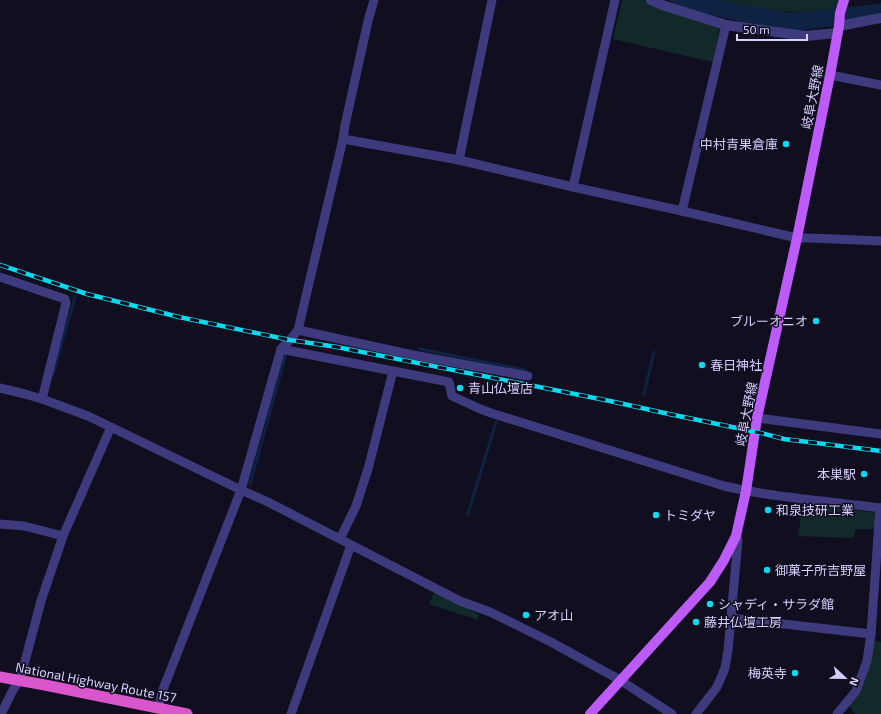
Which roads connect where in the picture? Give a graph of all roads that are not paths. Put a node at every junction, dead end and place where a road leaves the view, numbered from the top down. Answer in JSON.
{"nodes":[{"id":1,"x":374,"y":0,"type":"edge"},
{"id":2,"x":492,"y":0,"type":"edge"},
{"id":3,"x":615,"y":0,"type":"edge"},
{"id":4,"x":651,"y":0,"type":"edge"},
{"id":5,"x":844,"y":0,"type":"edge"},
{"id":6,"x":881,"y":18,"type":"edge"},
{"id":7,"x":726,"y":25,"type":"junction"},
{"id":8,"x":838,"y":30,"type":"junction"},
{"id":9,"x":830,"y":75,"type":"junction"},
{"id":10,"x":881,"y":85,"type":"edge"},
{"id":11,"x":343,"y":139,"type":"junction"},
{"id":12,"x":459,"y":160,"type":"junction"},
{"id":13,"x":573,"y":187,"type":"junction"},
{"id":14,"x":682,"y":211,"type":"junction"},
{"id":15,"x":797,"y":238,"type":"junction"},
{"id":16,"x":881,"y":241,"type":"edge"},
{"id":17,"x":0,"y":277,"type":"edge"},
{"id":18,"x":298,"y":330,"type":"junction"},
{"id":19,"x":281,"y":349,"type":"junction"},
{"id":20,"x":393,"y":371,"type":"junction"},
{"id":21,"x":528,"y":376,"type":"dead end"},
{"id":22,"x":0,"y":388,"type":"edge"},
{"id":23,"x":42,"y":399,"type":"junction"},
{"id":24,"x":757,"y":418,"type":"junction"},
{"id":25,"x":111,"y":427,"type":"junction"},
{"id":26,"x":881,"y":434,"type":"edge"},
{"id":27,"x":241,"y":490,"type":"junction"},
{"id":28,"x":746,"y":492,"type":"junction"},
{"id":29,"x":881,"y":508,"type":"edge"},
{"id":30,"x":0,"y":524,"type":"edge"},
{"id":31,"x":62,"y":536,"type":"junction"},
{"id":32,"x":736,"y":536,"type":"junction"},
{"id":33,"x":340,"y":539,"type":"junction"},
{"id":34,"x":351,"y":545,"type":"junction"},
{"id":35,"x":731,"y":618,"type":"junction"},
{"id":36,"x":871,"y":634,"type":"junction"},
{"id":37,"x":0,"y":677,"type":"edge"},
{"id":38,"x":20,"y":680,"type":"junction"},
{"id":39,"x":620,"y":680,"type":"junction"},
{"id":40,"x":158,"y":708,"type":"junction"},
{"id":41,"x":1,"y":714,"type":"edge"},
{"id":42,"x":187,"y":714,"type":"edge"},
{"id":43,"x":291,"y":714,"type":"edge"},
{"id":44,"x":590,"y":714,"type":"edge"},
{"id":45,"x":672,"y":714,"type":"edge"},
{"id":46,"x":696,"y":714,"type":"edge"},
{"id":47,"x":837,"y":714,"type":"edge"}],
"edges":[{"from":1,"to":11,"type":"street"},
{"from":2,"to":12,"type":"street"},
{"from":3,"to":13,"type":"street"},
{"from":4,"to":7,"type":"street"},
{"from":5,"to":8,"type":"main road","name":"岐阜大野線"},
{"from":6,"to":8,"type":"street"},
{"from":7,"to":8,"type":"street"},
{"from":7,"to":14,"type":"street"},
{"from":8,"to":9,"type":"main road","name":"岐阜大野線"},
{"from":9,"to":10,"type":"street"},
{"from":9,"to":15,"type":"main road","name":"岐阜大野線"},
{"from":11,"to":12,"type":"street"},
{"from":11,"to":18,"type":"street"},
{"from":12,"to":13,"type":"street"},
{"from":13,"to":14,"type":"street"},
{"from":14,"to":15,"type":"street"},
{"from":15,"to":16,"type":"street"},
{"from":15,"to":24,"type":"main road","name":"岐阜大野線"},
{"from":17,"to":23,"type":"street"},
{"from":18,"to":19,"type":"street"},
{"from":18,"to":21,"type":"street"},
{"from":19,"to":20,"type":"street"},
{"from":19,"to":27,"type":"street"},
{"from":20,"to":28,"type":"street"},
{"from":20,"to":33,"type":"street"},
{"from":22,"to":23,"type":"street"},
{"from":23,"to":25,"type":"street"},
{"from":24,"to":26,"type":"street"},
{"from":24,"to":28,"type":"main road","name":"岐阜大野線"},
{"from":25,"to":27,"type":"street"},
{"from":25,"to":31,"type":"street"},
{"from":27,"to":33,"type":"street"},
{"from":27,"to":40,"type":"street"},
{"from":28,"to":29,"type":"street"},
{"from":28,"to":32,"type":"main road","name":"岐阜大野線"},
{"from":29,"to":36,"type":"street"},
{"from":30,"to":31,"type":"street"},
{"from":31,"to":38,"type":"street"},
{"from":32,"to":35,"type":"street"},
{"from":32,"to":39,"type":"main road","name":"岐阜大野線"},
{"from":33,"to":34,"type":"street"},
{"from":34,"to":39,"type":"street"},
{"from":34,"to":43,"type":"street"},
{"from":35,"to":36,"type":"street"},
{"from":35,"to":46,"type":"street"},
{"from":36,"to":47,"type":"street"},
{"from":37,"to":38,"type":"highway","name":"National Highway Route 157"},
{"from":38,"to":40,"type":"highway","name":"National Highway Route 157"},
{"from":38,"to":41,"type":"street"},
{"from":39,"to":44,"type":"main road","name":"岐阜大野線"},
{"from":39,"to":45,"type":"street"},
{"from":40,"to":42,"type":"highway","name":"National Highway Route 157"}]}
